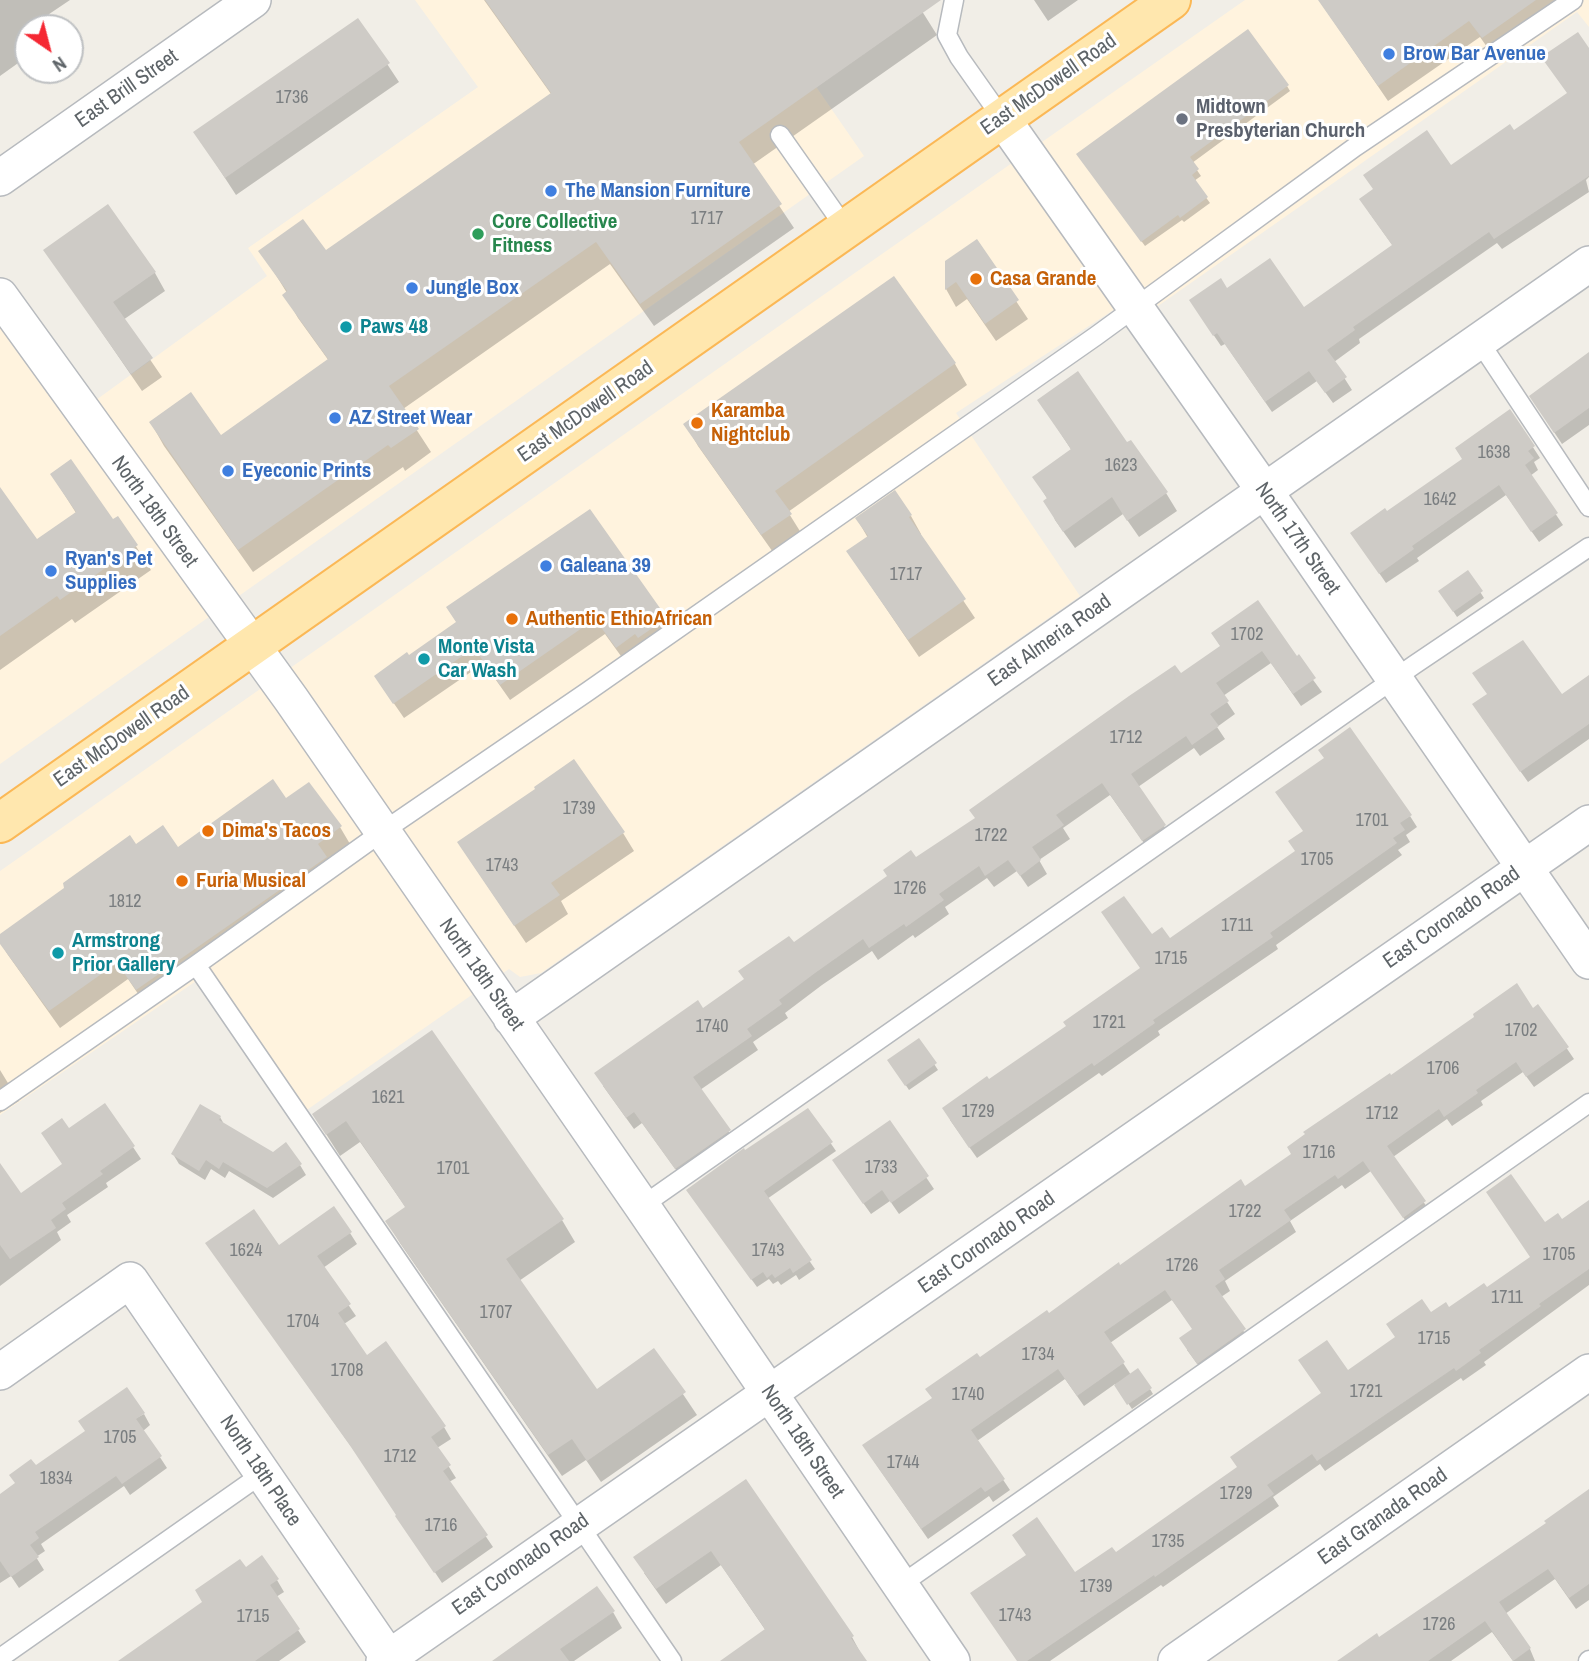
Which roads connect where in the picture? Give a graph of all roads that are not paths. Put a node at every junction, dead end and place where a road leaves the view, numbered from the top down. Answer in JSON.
{"nodes":[{"id":1,"x":253,"y":0,"type":"edge"},
{"id":2,"x":954,"y":0,"type":"edge"},
{"id":3,"x":1171,"y":0,"type":"edge"},
{"id":4,"x":1573,"y":0,"type":"edge"},
{"id":5,"x":1002,"y":118,"type":"junction"},
{"id":6,"x":780,"y":135,"type":"dead end"},
{"id":7,"x":0,"y":178,"type":"edge"},
{"id":8,"x":846,"y":229,"type":"junction"},
{"id":9,"x":1589,"y":264,"type":"edge"},
{"id":10,"x":0,"y":296,"type":"edge"},
{"id":11,"x":1135,"y":307,"type":"junction"},
{"id":12,"x":1479,"y":341,"type":"junction"},
{"id":13,"x":1265,"y":492,"type":"junction"},
{"id":14,"x":1589,"y":506,"type":"edge"},
{"id":15,"x":1589,"y":547,"type":"edge"},
{"id":16,"x":251,"y":647,"type":"junction"},
{"id":17,"x":1394,"y":680,"type":"junction"},
{"id":18,"x":1589,"y":822,"type":"edge"},
{"id":19,"x":0,"y":823,"type":"edge"},
{"id":20,"x":382,"y":832,"type":"junction"},
{"id":21,"x":1525,"y":867,"type":"junction"},
{"id":22,"x":1589,"y":961,"type":"edge"},
{"id":23,"x":196,"y":965,"type":"junction"},
{"id":24,"x":511,"y":1018,"type":"junction"},
{"id":25,"x":0,"y":1101,"type":"edge"},
{"id":26,"x":1589,"y":1102,"type":"edge"},
{"id":27,"x":642,"y":1206,"type":"junction"},
{"id":28,"x":0,"y":1372,"type":"edge"},
{"id":29,"x":1589,"y":1372,"type":"edge"},
{"id":30,"x":770,"y":1394,"type":"junction"},
{"id":31,"x":262,"y":1474,"type":"junction"},
{"id":32,"x":579,"y":1524,"type":"junction"},
{"id":33,"x":899,"y":1586,"type":"junction"},
{"id":34,"x":0,"y":1658,"type":"edge"},
{"id":35,"x":388,"y":1660,"type":"edge"},
{"id":36,"x":672,"y":1661,"type":"edge"},
{"id":37,"x":952,"y":1661,"type":"edge"},
{"id":38,"x":1176,"y":1661,"type":"edge"}],
"edges":[{"from":1,"to":7,"type":"street","name":"East Brill Street"},
{"from":2,"to":5,"type":"lane"},
{"from":3,"to":5,"type":"main road","name":"East McDowell Road"},
{"from":4,"to":11,"type":"lane"},
{"from":5,"to":8,"type":"main road","name":"East McDowell Road"},
{"from":5,"to":11,"type":"street","name":"North 17th Street"},
{"from":6,"to":8,"type":"lane"},
{"from":8,"to":16,"type":"main road","name":"East McDowell Road"},
{"from":9,"to":12,"type":"street","name":"East Almeria Road"},
{"from":10,"to":16,"type":"street","name":"North 18th Street"},
{"from":11,"to":13,"type":"street","name":"North 17th Street"},
{"from":11,"to":20,"type":"lane"},
{"from":12,"to":13,"type":"street","name":"East Almeria Road"},
{"from":12,"to":14,"type":"lane"},
{"from":13,"to":17,"type":"street","name":"North 17th Street"},
{"from":13,"to":24,"type":"street","name":"East Almeria Road"},
{"from":15,"to":17,"type":"lane"},
{"from":16,"to":19,"type":"main road","name":"East McDowell Road"},
{"from":16,"to":20,"type":"street","name":"North 18th Street"},
{"from":17,"to":21,"type":"street","name":"North 17th Street"},
{"from":17,"to":27,"type":"lane"},
{"from":18,"to":21,"type":"street","name":"East Coronado Road"},
{"from":20,"to":23,"type":"lane"},
{"from":20,"to":24,"type":"street","name":"North 18th Street"},
{"from":21,"to":22,"type":"street","name":"North 17th Street"},
{"from":21,"to":30,"type":"street","name":"East Coronado Road"},
{"from":23,"to":25,"type":"lane"},
{"from":23,"to":32,"type":"lane"},
{"from":24,"to":27,"type":"street","name":"North 18th Street"},
{"from":26,"to":33,"type":"lane"},
{"from":27,"to":30,"type":"street","name":"North 18th Street"},
{"from":28,"to":31,"type":"street","name":"North 18th Place"},
{"from":29,"to":38,"type":"street","name":"East Granada Road"},
{"from":30,"to":32,"type":"street","name":"East Coronado Road"},
{"from":30,"to":33,"type":"street","name":"North 18th Street"},
{"from":31,"to":34,"type":"lane"},
{"from":31,"to":35,"type":"street","name":"North 18th Place"},
{"from":32,"to":35,"type":"street","name":"East Coronado Road"},
{"from":32,"to":36,"type":"lane"},
{"from":33,"to":37,"type":"street","name":"North 18th Street"}]}
